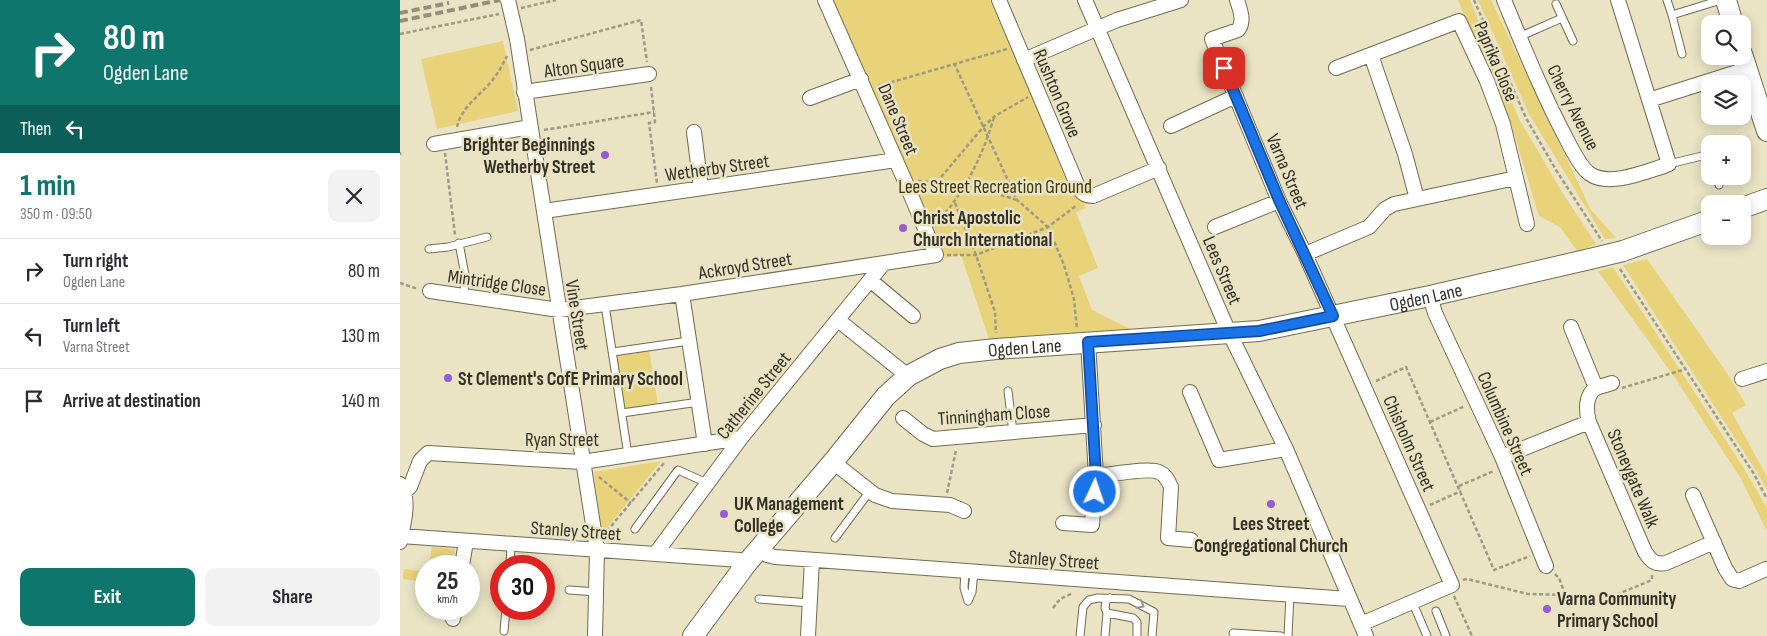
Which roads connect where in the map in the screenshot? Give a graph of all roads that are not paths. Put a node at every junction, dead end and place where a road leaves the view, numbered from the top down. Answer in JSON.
{"nodes":[{"id":1,"x":508,"y":0,"type":"edge"},
{"id":2,"x":825,"y":0,"type":"edge"},
{"id":3,"x":999,"y":0,"type":"edge"},
{"id":4,"x":1085,"y":0,"type":"edge"},
{"id":5,"x":1181,"y":0,"type":"edge"},
{"id":6,"x":1237,"y":0,"type":"edge"},
{"id":7,"x":1504,"y":0,"type":"edge"},
{"id":8,"x":1618,"y":0,"type":"edge"},
{"id":9,"x":1667,"y":0,"type":"edge"},
{"id":10,"x":1721,"y":0,"type":"edge"},
{"id":11,"x":1726,"y":0,"type":"edge"},
{"id":12,"x":1153,"y":4,"type":"edge"},
{"id":13,"x":1556,"y":4,"type":"dead end"},
{"id":14,"x":1672,"y":15,"type":"junction"},
{"id":15,"x":1730,"y":15,"type":"edge"},
{"id":16,"x":1562,"y":18,"type":"junction"},
{"id":17,"x":1097,"y":28,"type":"junction"},
{"id":18,"x":1519,"y":37,"type":"junction"},
{"id":19,"x":1573,"y":41,"type":"dead end"},
{"id":20,"x":1682,"y":54,"type":"dead end"},
{"id":21,"x":1372,"y":55,"type":"junction"},
{"id":22,"x":1024,"y":60,"type":"junction"},
{"id":23,"x":1738,"y":65,"type":"edge"},
{"id":24,"x":1746,"y":65,"type":"edge"},
{"id":25,"x":1336,"y":68,"type":"dead end"},
{"id":26,"x":649,"y":74,"type":"dead end"},
{"id":27,"x":863,"y":84,"type":"junction"},
{"id":28,"x":524,"y":92,"type":"junction"},
{"id":29,"x":1236,"y":96,"type":"junction"},
{"id":30,"x":810,"y":98,"type":"dead end"},
{"id":31,"x":1650,"y":100,"type":"junction"},
{"id":32,"x":1171,"y":126,"type":"dead end"},
{"id":33,"x":530,"y":129,"type":"junction"},
{"id":34,"x":1767,"y":131,"type":"edge"},
{"id":35,"x":694,"y":132,"type":"dead end"},
{"id":36,"x":439,"y":143,"type":"road end"},
{"id":37,"x":1701,"y":156,"type":"edge"},
{"id":38,"x":896,"y":160,"type":"junction"},
{"id":39,"x":1669,"y":164,"type":"junction"},
{"id":40,"x":1159,"y":168,"type":"junction"},
{"id":41,"x":1516,"y":178,"type":"junction"},
{"id":42,"x":701,"y":188,"type":"junction"},
{"id":43,"x":1417,"y":199,"type":"junction"},
{"id":44,"x":1767,"y":199,"type":"edge"},
{"id":45,"x":1279,"y":200,"type":"junction"},
{"id":46,"x":1751,"y":205,"type":"edge"},
{"id":47,"x":544,"y":211,"type":"junction"},
{"id":48,"x":1527,"y":224,"type":"dead end"},
{"id":49,"x":1701,"y":224,"type":"edge"},
{"id":50,"x":1215,"y":227,"type":"dead end"},
{"id":51,"x":488,"y":237,"type":"dead end"},
{"id":52,"x":458,"y":244,"type":"junction"},
{"id":53,"x":429,"y":249,"type":"dead end"},
{"id":54,"x":1305,"y":254,"type":"junction"},
{"id":55,"x":936,"y":255,"type":"joint"},
{"id":56,"x":884,"y":263,"type":"junction"},
{"id":57,"x":870,"y":280,"type":"junction"},
{"id":58,"x":430,"y":291,"type":"road end"},
{"id":59,"x":682,"y":294,"type":"junction"},
{"id":60,"x":464,"y":296,"type":"junction"},
{"id":61,"x":1430,"y":296,"type":"junction"},
{"id":62,"x":605,"y":305,"type":"junction"},
{"id":63,"x":559,"y":310,"type":"junction"},
{"id":64,"x":913,"y":316,"type":"dead end"},
{"id":65,"x":1333,"y":316,"type":"junction"},
{"id":66,"x":838,"y":320,"type":"junction"},
{"id":67,"x":1570,"y":326,"type":"dead end"},
{"id":68,"x":1230,"y":333,"type":"junction"},
{"id":69,"x":689,"y":341,"type":"junction"},
{"id":70,"x":1083,"y":343,"type":"junction"},
{"id":71,"x":613,"y":352,"type":"junction"},
{"id":72,"x":1766,"y":373,"type":"edge"},
{"id":73,"x":908,"y":376,"type":"junction"},
{"id":74,"x":1742,"y":379,"type":"dead end"},
{"id":75,"x":1612,"y":383,"type":"road end"},
{"id":76,"x":1596,"y":388,"type":"junction"},
{"id":77,"x":1008,"y":391,"type":"dead end"},
{"id":78,"x":1190,"y":392,"type":"dead end"},
{"id":79,"x":698,"y":402,"type":"junction"},
{"id":80,"x":622,"y":413,"type":"junction"},
{"id":81,"x":903,"y":418,"type":"dead end"},
{"id":82,"x":1589,"y":422,"type":"junction"},
{"id":83,"x":1094,"y":425,"type":"junction"},
{"id":84,"x":1013,"y":433,"type":"junction"},
{"id":85,"x":741,"y":438,"type":"junction"},
{"id":86,"x":705,"y":444,"type":"junction"},
{"id":87,"x":1286,"y":449,"type":"junction"},
{"id":88,"x":628,"y":455,"type":"junction"},
{"id":89,"x":833,"y":462,"type":"junction"},
{"id":90,"x":1504,"y":462,"type":"junction"},
{"id":91,"x":583,"y":467,"type":"junction"},
{"id":92,"x":1096,"y":476,"type":"junction"},
{"id":93,"x":706,"y":483,"type":"junction"},
{"id":94,"x":402,"y":487,"type":"edge"},
{"id":95,"x":870,"y":491,"type":"junction"},
{"id":96,"x":1693,"y":495,"type":"dead end"},
{"id":97,"x":964,"y":511,"type":"dead end"},
{"id":98,"x":403,"y":512,"type":"edge"},
{"id":99,"x":1063,"y":523,"type":"dead end"},
{"id":100,"x":635,"y":529,"type":"dead end"},
{"id":101,"x":835,"y":538,"type":"dead end"},
{"id":102,"x":400,"y":539,"type":"edge"},
{"id":103,"x":1191,"y":540,"type":"dead end"},
{"id":104,"x":466,"y":541,"type":"junction"},
{"id":105,"x":1714,"y":542,"type":"junction"},
{"id":106,"x":511,"y":544,"type":"junction"},
{"id":107,"x":597,"y":550,"type":"junction"},
{"id":108,"x":464,"y":555,"type":"edge"},
{"id":109,"x":510,"y":555,"type":"edge"},
{"id":110,"x":647,"y":555,"type":"junction"},
{"id":111,"x":754,"y":556,"type":"junction"},
{"id":112,"x":812,"y":560,"type":"junction"},
{"id":113,"x":1546,"y":566,"type":"road end"},
{"id":114,"x":1766,"y":569,"type":"edge"},
{"id":115,"x":569,"y":590,"type":"dead end"},
{"id":116,"x":597,"y":592,"type":"junction"},
{"id":117,"x":1290,"y":595,"type":"junction"},
{"id":118,"x":1110,"y":598,"type":"junction"},
{"id":119,"x":759,"y":599,"type":"dead end"},
{"id":120,"x":1349,"y":599,"type":"junction"},
{"id":121,"x":1412,"y":601,"type":"junction"},
{"id":122,"x":810,"y":603,"type":"junction"},
{"id":123,"x":1436,"y":611,"type":"dead end"},
{"id":124,"x":1107,"y":613,"type":"junction"},
{"id":125,"x":505,"y":620,"type":"edge"},
{"id":126,"x":1364,"y":630,"type":"edge"},
{"id":127,"x":504,"y":631,"type":"dead end"},
{"id":128,"x":1234,"y":633,"type":"dead end"},
{"id":129,"x":595,"y":636,"type":"edge"},
{"id":130,"x":692,"y":636,"type":"edge"},
{"id":131,"x":808,"y":636,"type":"edge"},
{"id":132,"x":1080,"y":636,"type":"edge"},
{"id":133,"x":1105,"y":636,"type":"edge"},
{"id":134,"x":1137,"y":636,"type":"edge"},
{"id":135,"x":1152,"y":636,"type":"edge"},
{"id":136,"x":1281,"y":636,"type":"edge"},
{"id":137,"x":1288,"y":636,"type":"edge"},
{"id":138,"x":1427,"y":636,"type":"edge"},
{"id":139,"x":1446,"y":636,"type":"edge"}],
"edges":[{"from":1,"to":28,"type":"street","name":"Vine Street","bridge":true},
{"from":2,"to":27,"type":"street","name":"Dane Street"},
{"from":3,"to":22,"type":"street","name":"Rushton Grove"},
{"from":4,"to":17,"type":"street","name":"Lees Street"},
{"from":5,"to":12,"type":"street"},
{"from":6,"to":29,"type":"street","name":"Varna Street"},
{"from":7,"to":18,"type":"street","name":"Cherry Avenue"},
{"from":8,"to":31,"type":"street"},
{"from":9,"to":14,"type":"lane"},
{"from":10,"to":14,"type":"lane"},
{"from":11,"to":15,"type":"street"},
{"from":12,"to":17,"type":"street"},
{"from":13,"to":16,"type":"lane"},
{"from":14,"to":20,"type":"lane"},
{"from":16,"to":18,"type":"lane"},
{"from":16,"to":19,"type":"lane"},
{"from":17,"to":22,"type":"street"},
{"from":17,"to":40,"type":"street","name":"Lees Street"},
{"from":18,"to":39,"type":"street","name":"Cherry Avenue"},
{"from":21,"to":25,"type":"street","name":"Paprika Close"},
{"from":21,"to":41,"type":"street","name":"Paprika Close"},
{"from":21,"to":43,"type":"street"},
{"from":22,"to":40,"type":"street","name":"Rushton Grove"},
{"from":23,"to":31,"type":"street"},
{"from":24,"to":34,"type":"street"},
{"from":26,"to":28,"type":"street","name":"Alton Square"},
{"from":27,"to":30,"type":"street"},
{"from":27,"to":38,"type":"street","name":"Dane Street"},
{"from":28,"to":33,"type":"street","name":"Vine Street"},
{"from":29,"to":32,"type":"street"},
{"from":29,"to":45,"type":"street","name":"Varna Street"},
{"from":31,"to":39,"type":"street"},
{"from":33,"to":36,"type":"street"},
{"from":33,"to":47,"type":"street","name":"Vine Street"},
{"from":35,"to":42,"type":"street"},
{"from":37,"to":39,"type":"lane"},
{"from":38,"to":42,"type":"street","name":"Wetherby Street"},
{"from":38,"to":55,"type":"street","name":"Dane Street"},
{"from":40,"to":68,"type":"street","name":"Lees Street"},
{"from":41,"to":43,"type":"street"},
{"from":41,"to":48,"type":"street","name":"Paprika Close"},
{"from":42,"to":47,"type":"street","name":"Wetherby Street"},
{"from":43,"to":54,"type":"street"},
{"from":44,"to":46,"type":"street"},
{"from":45,"to":50,"type":"street"},
{"from":45,"to":54,"type":"street","name":"Varna Street"},
{"from":47,"to":63,"type":"street","name":"Vine Street"},
{"from":49,"to":61,"type":"street","name":"Ogden Lane","bridge":true},
{"from":51,"to":52,"type":"lane"},
{"from":52,"to":53,"type":"lane"},
{"from":52,"to":60,"type":"lane"},
{"from":54,"to":65,"type":"street","name":"Varna Street"},
{"from":55,"to":56,"type":"street","name":"Ackroyd Street"},
{"from":56,"to":57,"type":"street","name":"Catherine Street"},
{"from":56,"to":59,"type":"street","name":"Ackroyd Street"},
{"from":57,"to":64,"type":"street"},
{"from":57,"to":66,"type":"street","name":"Catherine Street"},
{"from":58,"to":60,"type":"street","name":"Mintridge Close"},
{"from":59,"to":62,"type":"street","name":"Ackroyd Street"},
{"from":59,"to":69,"type":"street"},
{"from":60,"to":63,"type":"street","name":"Mintridge Close"},
{"from":61,"to":65,"type":"street","name":"Ogden Lane"},
{"from":61,"to":90,"type":"street","name":"Columbine Street"},
{"from":62,"to":63,"type":"street","name":"Ackroyd Street"},
{"from":62,"to":71,"type":"lane"},
{"from":63,"to":91,"type":"street","name":"Vine Street"},
{"from":65,"to":68,"type":"street","name":"Ogden Lane"},
{"from":65,"to":121,"type":"street","name":"Chisholm Street"},
{"from":66,"to":73,"type":"street"},
{"from":66,"to":85,"type":"street","name":"Catherine Street"},
{"from":67,"to":76,"type":"street"},
{"from":68,"to":70,"type":"street","name":"Ogden Lane"},
{"from":68,"to":87,"type":"street","name":"Lees Street"},
{"from":69,"to":71,"type":"lane"},
{"from":69,"to":79,"type":"street"},
{"from":70,"to":73,"type":"street","name":"Ogden Lane"},
{"from":70,"to":83,"type":"street"},
{"from":71,"to":80,"type":"lane"},
{"from":72,"to":74,"type":"street"},
{"from":73,"to":89,"type":"street","name":"Ogden Lane"},
{"from":75,"to":76,"type":"street"},
{"from":76,"to":82,"type":"street"},
{"from":77,"to":84,"type":"lane"},
{"from":78,"to":87,"type":"street"},
{"from":79,"to":80,"type":"lane"},
{"from":79,"to":86,"type":"street"},
{"from":80,"to":88,"type":"lane"},
{"from":81,"to":84,"type":"street","name":"Tinningham Close"},
{"from":82,"to":90,"type":"street","name":"Stoneygate Walk"},
{"from":82,"to":105,"type":"street","name":"Stoneygate Walk"},
{"from":83,"to":84,"type":"street","name":"Tinningham Close"},
{"from":83,"to":92,"type":"street"},
{"from":85,"to":86,"type":"street","name":"Ryan Street"},
{"from":85,"to":93,"type":"street","name":"Catherine Street"},
{"from":86,"to":88,"type":"street","name":"Ryan Street"},
{"from":87,"to":120,"type":"street","name":"Lees Street"},
{"from":88,"to":91,"type":"street","name":"Ryan Street"},
{"from":89,"to":95,"type":"street"},
{"from":89,"to":111,"type":"street","name":"Ogden Lane"},
{"from":90,"to":113,"type":"street","name":"Columbine Street"},
{"from":91,"to":94,"type":"street","name":"Ryan Street"},
{"from":91,"to":107,"type":"street","name":"Vine Street"},
{"from":92,"to":99,"type":"street"},
{"from":92,"to":103,"type":"street"},
{"from":93,"to":100,"type":"lane"},
{"from":93,"to":110,"type":"street","name":"Catherine Street"},
{"from":94,"to":98,"type":"street"},
{"from":95,"to":97,"type":"street"},
{"from":95,"to":101,"type":"lane"},
{"from":96,"to":105,"type":"street"},
{"from":98,"to":102,"type":"street"},
{"from":102,"to":104,"type":"street","name":"Stanley Street"},
{"from":104,"to":106,"type":"street","name":"Stanley Street"},
{"from":104,"to":108,"type":"street"},
{"from":105,"to":114,"type":"street"},
{"from":106,"to":107,"type":"street","name":"Stanley Street"},
{"from":106,"to":109,"type":"lane"},
{"from":107,"to":110,"type":"street","name":"Stanley Street"},
{"from":107,"to":116,"type":"street","name":"Vine Street"},
{"from":110,"to":111,"type":"street","name":"Stanley Street"},
{"from":111,"to":112,"type":"street","name":"Stanley Street"},
{"from":111,"to":130,"type":"street","name":"Ogden Lane"},
{"from":112,"to":117,"type":"street","name":"Stanley Street"},
{"from":112,"to":122,"type":"street"},
{"from":115,"to":116,"type":"lane"},
{"from":116,"to":129,"type":"street","name":"Vine Street"},
{"from":117,"to":120,"type":"street","name":"Stanley Street"},
{"from":117,"to":137,"type":"lane"},
{"from":118,"to":124,"type":"lane"},
{"from":118,"to":132,"type":"lane"},
{"from":118,"to":135,"type":"lane","one_way":true},
{"from":119,"to":122,"type":"lane"},
{"from":120,"to":126,"type":"street","name":"Lees Street"},
{"from":121,"to":126,"type":"street"},
{"from":121,"to":138,"type":"lane"},
{"from":122,"to":131,"type":"street"},
{"from":123,"to":139,"type":"lane"},
{"from":124,"to":133,"type":"lane"},
{"from":124,"to":134,"type":"lane"},
{"from":125,"to":127,"type":"lane"},
{"from":128,"to":136,"type":"lane"}]}
